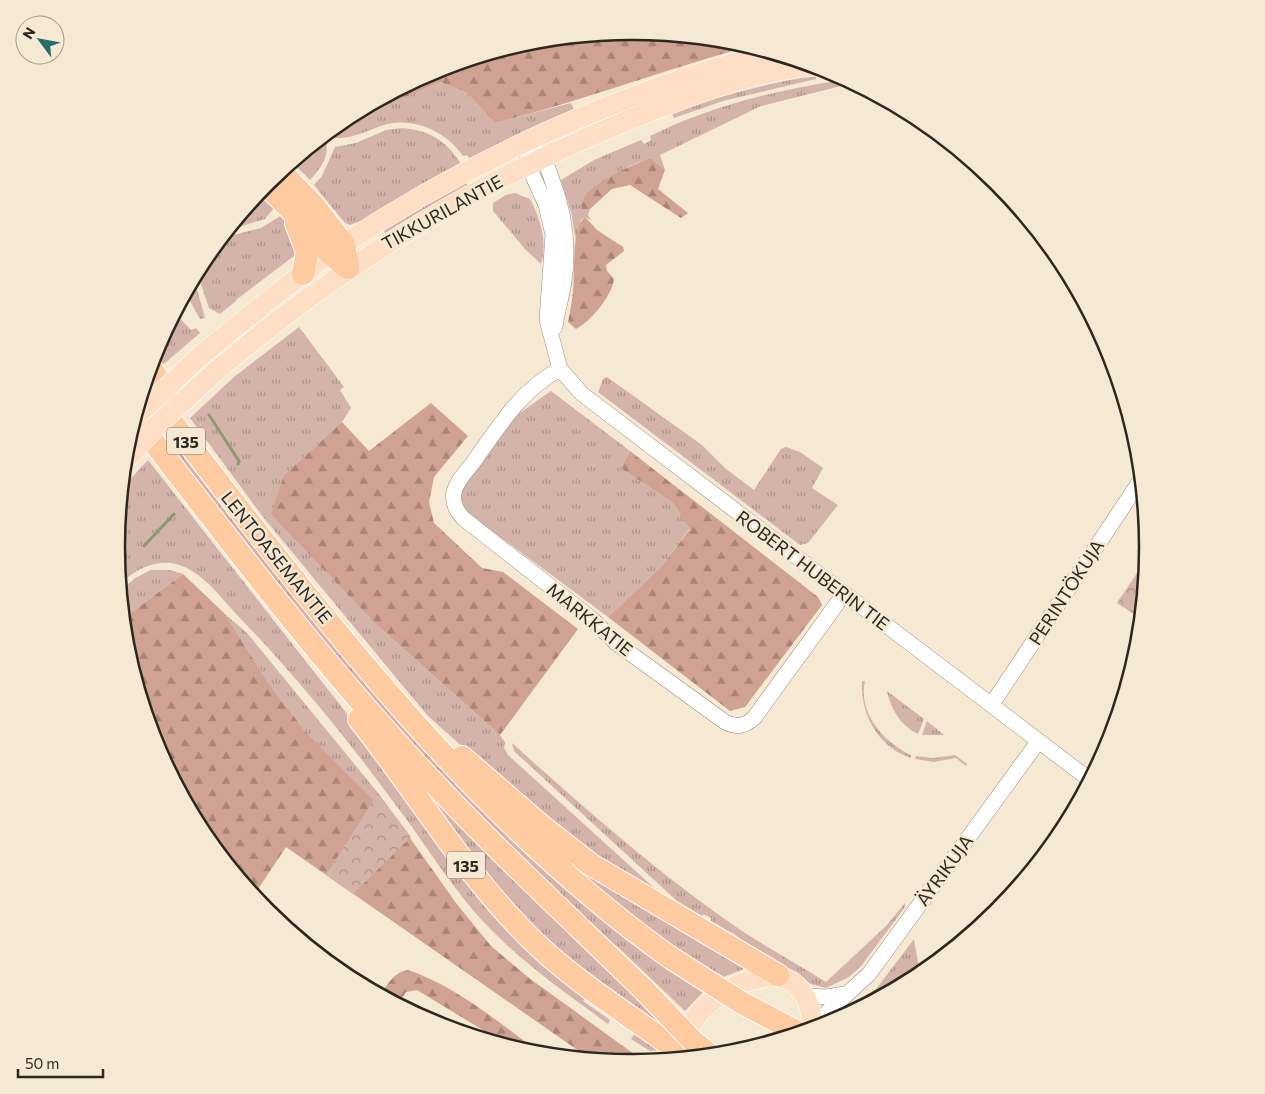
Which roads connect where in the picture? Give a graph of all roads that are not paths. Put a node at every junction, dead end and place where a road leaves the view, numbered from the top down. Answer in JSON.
{"nodes":[{"id":1,"x":758,"y":56,"type":"edge"},
{"id":2,"x":793,"y":66,"type":"edge"},
{"id":3,"x":527,"y":143,"type":"junction"},
{"id":4,"x":536,"y":161,"type":"junction"},
{"id":5,"x":286,"y":177,"type":"edge"},
{"id":6,"x":271,"y":191,"type":"edge"},
{"id":7,"x":284,"y":202,"type":"junction"},
{"id":8,"x":341,"y":256,"type":"junction"},
{"id":9,"x":303,"y":274,"type":"junction"},
{"id":10,"x":560,"y":369,"type":"junction"},
{"id":11,"x":156,"y":375,"type":"edge"},
{"id":12,"x":150,"y":393,"type":"edge"},
{"id":13,"x":145,"y":408,"type":"edge"},
{"id":14,"x":141,"y":425,"type":"edge"},
{"id":15,"x":139,"y":433,"type":"edge"},
{"id":16,"x":135,"y":450,"type":"edge"},
{"id":17,"x":171,"y":464,"type":"junction"},
{"id":18,"x":1136,"y":488,"type":"edge"},
{"id":19,"x":228,"y":495,"type":"junction"},
{"id":20,"x":844,"y":594,"type":"junction"},
{"id":21,"x":302,"y":630,"type":"junction"},
{"id":22,"x":992,"y":704,"type":"junction"},
{"id":23,"x":415,"y":722,"type":"junction"},
{"id":24,"x":1038,"y":742,"type":"junction"},
{"id":25,"x":1085,"y":776,"type":"edge"},
{"id":26,"x":778,"y":975,"type":"junction"},
{"id":27,"x":845,"y":994,"type":"junction"},
{"id":28,"x":804,"y":996,"type":"junction"},
{"id":29,"x":819,"y":1018,"type":"edge"},
{"id":30,"x":808,"y":1022,"type":"edge"},
{"id":31,"x":797,"y":1026,"type":"edge"},
{"id":32,"x":688,"y":1051,"type":"edge"},
{"id":33,"x":688,"y":1051,"type":"edge"},
{"id":34,"x":689,"y":1051,"type":"edge"}],
"edges":[{"from":1,"to":3,"type":"main road","name":"TIKKURILANTIE"},
{"from":2,"to":4,"type":"main road","name":"TIKKURILANTIE"},
{"from":3,"to":4,"type":"street","name":"ROBERT HUBERIN TIE"},
{"from":3,"to":8,"type":"main road","name":"TIKKURILANTIE"},
{"from":4,"to":8,"type":"main road","name":"TIKKURILANTIE"},
{"from":4,"to":10,"type":"street","name":"ROBERT HUBERIN TIE"},
{"from":5,"to":8,"type":"highway"},
{"from":6,"to":7,"type":"highway"},
{"from":7,"to":8,"type":"highway"},
{"from":7,"to":9,"type":"highway"},
{"from":8,"to":9,"type":"main road","name":"TIKKURILANTIE"},
{"from":8,"to":16,"type":"main road","name":"TIKKURILANTIE","bridge":true},
{"from":9,"to":13,"type":"main road","name":"TIKKURILANTIE","bridge":true},
{"from":10,"to":20,"type":"street","name":"ROBERT HUBERIN TIE"},
{"from":10,"to":20,"type":"street","name":"MARKKATIE"},
{"from":11,"to":19,"type":"highway"},
{"from":12,"to":19,"type":"highway","name":"LENTOASEMANTIE","number":"135"},
{"from":14,"to":17,"type":"highway","name":"LENTOASEMANTIE","number":"135"},
{"from":15,"to":17,"type":"highway"},
{"from":17,"to":21,"type":"highway","name":"LENTOASEMANTIE","number":"135"},
{"from":18,"to":22,"type":"street","name":"PERINTÖKUJA"},
{"from":19,"to":23,"type":"highway","name":"LENTOASEMANTIE","number":"135"},
{"from":20,"to":22,"type":"street","name":"ROBERT HUBERIN TIE"},
{"from":21,"to":32,"type":"highway","bridge":true},
{"from":21,"to":33,"type":"highway","number":"135"},
{"from":22,"to":24,"type":"street","name":"ROBERT HUBERIN TIE"},
{"from":23,"to":26,"type":"highway","number":"135"},
{"from":23,"to":31,"type":"highway","bridge":true},
{"from":24,"to":25,"type":"street","name":"ROBERT HUBERIN TIE"},
{"from":24,"to":27,"type":"street","name":"ÄYRIKUJA"},
{"from":26,"to":28,"type":"main road","number":"135"},
{"from":26,"to":34,"type":"main road"},
{"from":27,"to":28,"type":"street"},
{"from":27,"to":29,"type":"street","name":"ÄYRIKUJA"},
{"from":28,"to":30,"type":"main road"}]}
